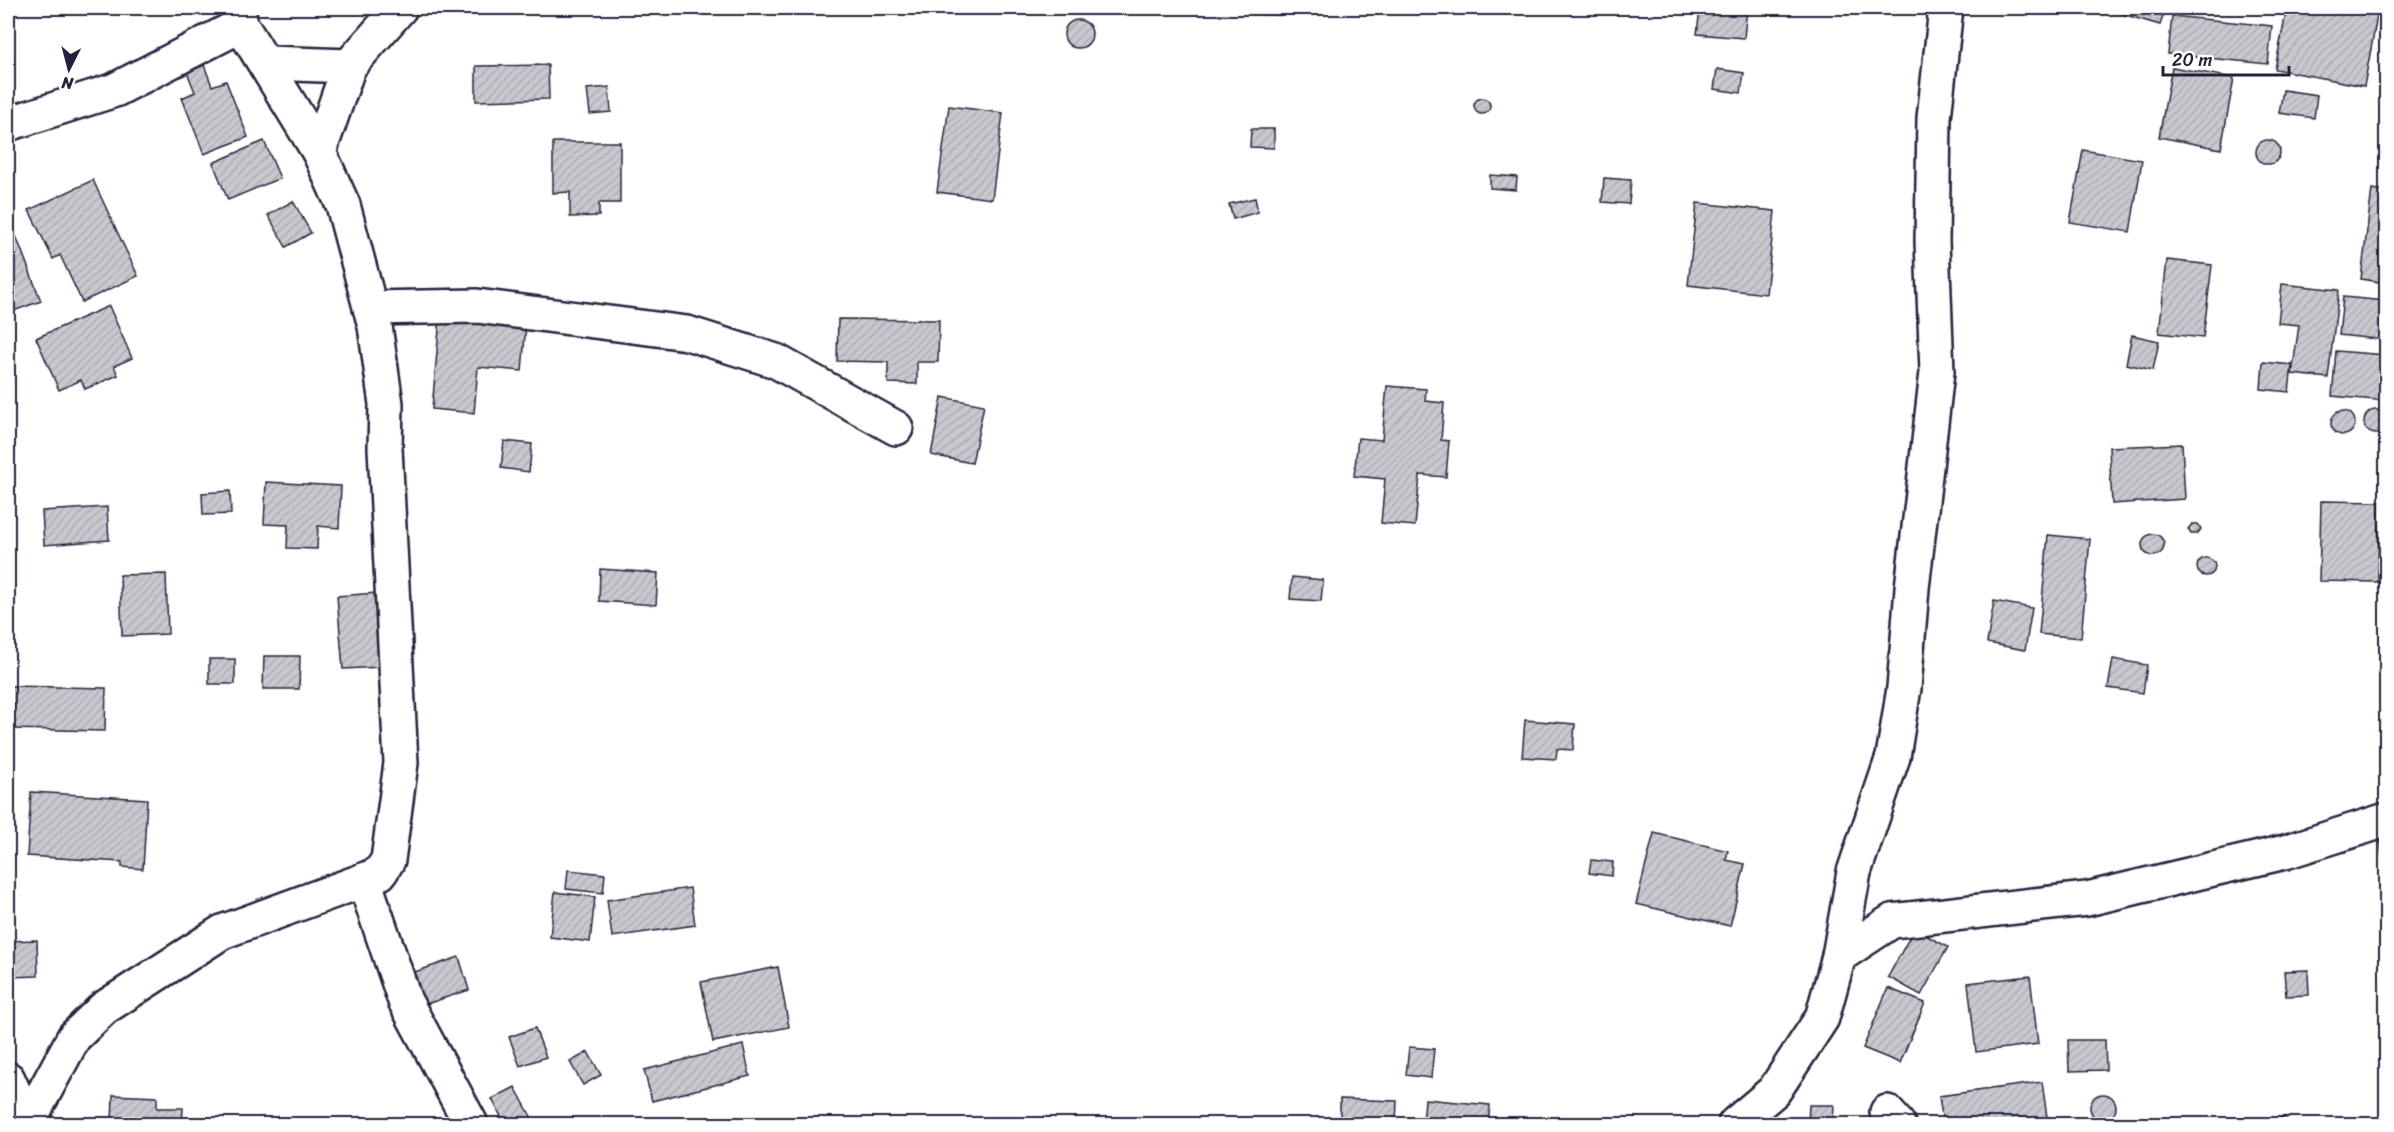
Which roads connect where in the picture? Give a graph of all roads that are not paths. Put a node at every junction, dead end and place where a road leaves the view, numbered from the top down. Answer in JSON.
{"nodes":[{"id":1,"x":400,"y":8,"type":"edge"},
{"id":2,"x":1946,"y":8,"type":"edge"},
{"id":3,"x":239,"y":16,"type":"edge"},
{"id":4,"x":267,"y":63,"type":"junction"},
{"id":5,"x":349,"y":66,"type":"junction"},
{"id":6,"x":8,"y":124,"type":"edge"},
{"id":7,"x":319,"y":152,"type":"junction"},
{"id":8,"x":370,"y":308,"type":"junction"},
{"id":9,"x":896,"y":428,"type":"dead end"},
{"id":10,"x":2386,"y":820,"type":"edge"},
{"id":11,"x":364,"y":880,"type":"junction"},
{"id":12,"x":1839,"y":956,"type":"junction"},
{"id":13,"x":8,"y":1079,"type":"edge"},
{"id":14,"x":28,"y":1124,"type":"edge"},
{"id":15,"x":471,"y":1125,"type":"edge"},
{"id":16,"x":1735,"y":1125,"type":"edge"}],
"edges":[{"from":1,"to":5,"type":"street"},
{"from":2,"to":12,"type":"street"},
{"from":3,"to":4,"type":"street"},
{"from":3,"to":6,"type":"street"},
{"from":4,"to":5,"type":"street"},
{"from":4,"to":7,"type":"street"},
{"from":5,"to":7,"type":"street"},
{"from":7,"to":8,"type":"street"},
{"from":8,"to":9,"type":"street"},
{"from":8,"to":11,"type":"street"},
{"from":10,"to":12,"type":"street"},
{"from":11,"to":14,"type":"street"},
{"from":11,"to":15,"type":"street"},
{"from":12,"to":16,"type":"street"},
{"from":13,"to":14,"type":"street"}]}
